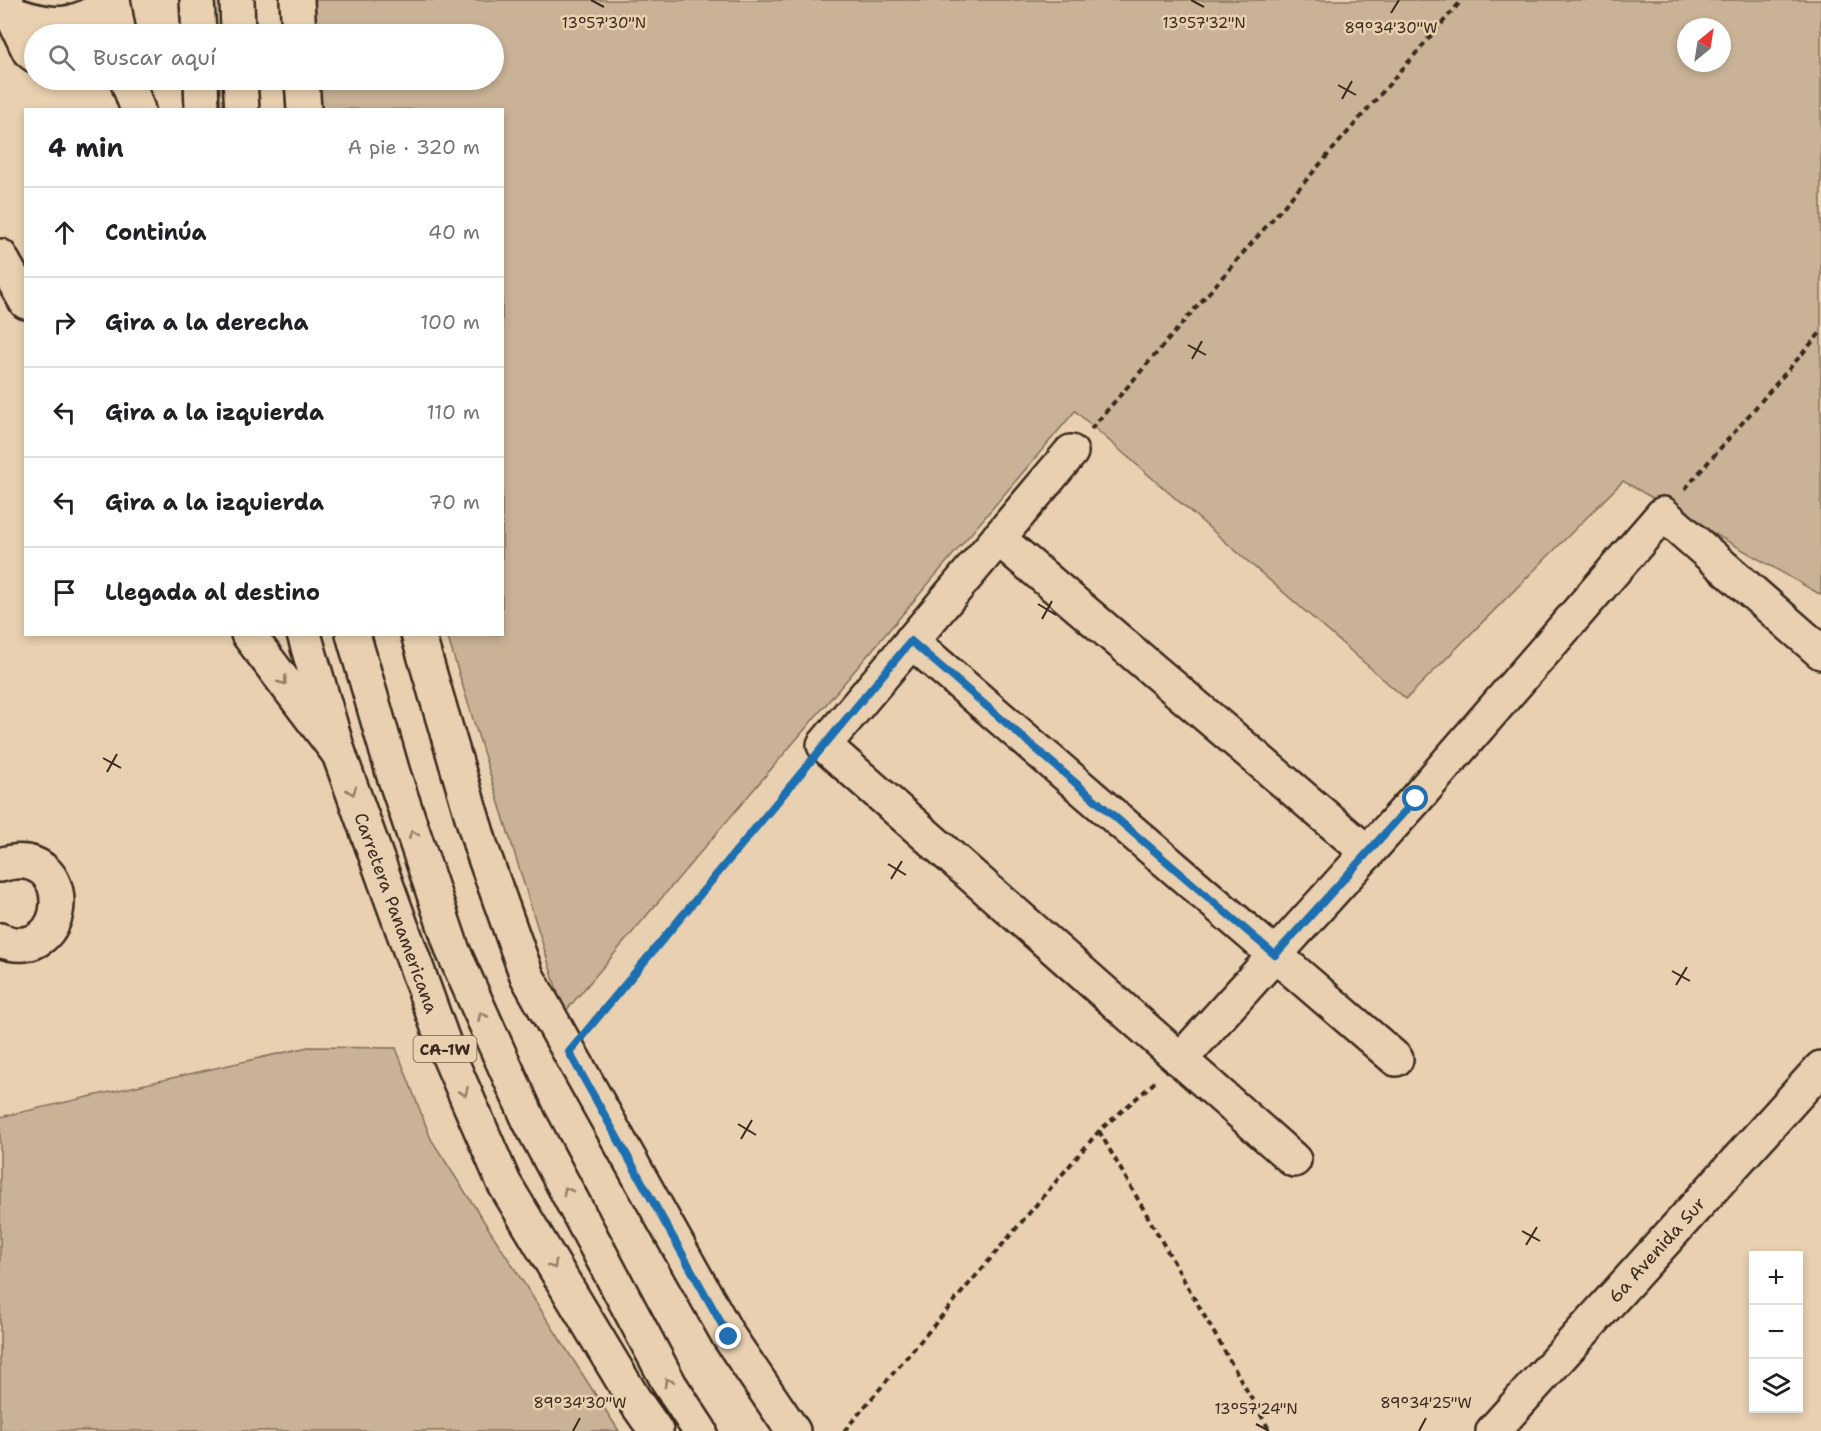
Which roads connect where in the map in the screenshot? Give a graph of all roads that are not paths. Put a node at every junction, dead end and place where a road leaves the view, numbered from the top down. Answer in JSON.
{"nodes":[{"id":1,"x":113,"y":0,"type":"edge"},
{"id":2,"x":197,"y":0,"type":"edge"},
{"id":3,"x":237,"y":0,"type":"edge"},
{"id":4,"x":297,"y":0,"type":"edge"},
{"id":5,"x":8,"y":6,"type":"edge"},
{"id":6,"x":117,"y":24,"type":"edge"},
{"id":7,"x":198,"y":24,"type":"edge"},
{"id":8,"x":238,"y":24,"type":"edge"},
{"id":9,"x":298,"y":24,"type":"edge"},
{"id":10,"x":24,"y":42,"type":"edge"},
{"id":11,"x":131,"y":90,"type":"edge"},
{"id":12,"x":201,"y":90,"type":"edge"},
{"id":13,"x":241,"y":90,"type":"edge"},
{"id":14,"x":303,"y":90,"type":"edge"},
{"id":15,"x":137,"y":108,"type":"edge"},
{"id":16,"x":202,"y":108,"type":"edge"},
{"id":17,"x":242,"y":108,"type":"edge"},
{"id":18,"x":304,"y":108,"type":"edge"},
{"id":19,"x":1,"y":264,"type":"edge"},
{"id":20,"x":24,"y":299,"type":"edge"},
{"id":21,"x":1071,"y":452,"type":"road end"},
{"id":22,"x":998,"y":538,"type":"junction"},
{"id":23,"x":250,"y":636,"type":"edge"},
{"id":24,"x":305,"y":636,"type":"edge"},
{"id":25,"x":354,"y":636,"type":"edge"},
{"id":26,"x":419,"y":636,"type":"edge"},
{"id":27,"x":911,"y":641,"type":"junction"},
{"id":28,"x":1821,"y":652,"type":"edge"},
{"id":29,"x":339,"y":754,"type":"junction"},
{"id":30,"x":1368,"y":853,"type":"junction"},
{"id":31,"x":0,"y":865,"type":"edge"},
{"id":32,"x":0,"y":940,"type":"edge"},
{"id":33,"x":1275,"y":955,"type":"junction"},
{"id":34,"x":1180,"y":1059,"type":"junction"},
{"id":35,"x":1396,"y":1059,"type":"dead end"},
{"id":36,"x":1821,"y":1068,"type":"edge"},
{"id":37,"x":1294,"y":1160,"type":"dead end"},
{"id":38,"x":656,"y":1431,"type":"edge"},
{"id":39,"x":700,"y":1431,"type":"edge"},
{"id":40,"x":793,"y":1431,"type":"edge"},
{"id":41,"x":1493,"y":1431,"type":"edge"}],
"edges":[{"from":1,"to":5,"type":"main road"},
{"from":1,"to":6,"type":"main road"},
{"from":2,"to":7,"type":"main road"},
{"from":3,"to":8,"type":"main road"},
{"from":4,"to":9,"type":"main road"},
{"from":5,"to":10,"type":"main road"},
{"from":11,"to":15,"type":"main road"},
{"from":12,"to":16,"type":"main road"},
{"from":13,"to":17,"type":"main road"},
{"from":14,"to":18,"type":"main road"},
{"from":19,"to":20,"type":"main road"},
{"from":21,"to":22,"type":"main road"},
{"from":22,"to":27,"type":"main road"},
{"from":22,"to":30,"type":"main road"},
{"from":23,"to":29,"type":"main road","one_way":true},
{"from":24,"to":29,"type":"main road","name":"Carretera Panamericana","number":"CA-1W"},
{"from":39,"to":25,"type":"main road","number":"CA-1W","one_way":true},
{"from":26,"to":40,"type":"main road"},
{"from":27,"to":33,"type":"main road"},
{"from":27,"to":34,"type":"main road"},
{"from":28,"to":30,"type":"main road"},
{"from":29,"to":38,"type":"main road","name":"Carretera Panamericana","number":"CA-1W","one_way":true},
{"from":30,"to":33,"type":"main road"},
{"from":31,"to":32,"type":"main road"},
{"from":33,"to":34,"type":"main road"},
{"from":33,"to":35,"type":"main road"},
{"from":34,"to":37,"type":"main road"},
{"from":36,"to":41,"type":"main road","name":"6a Avenida Sur"}]}
